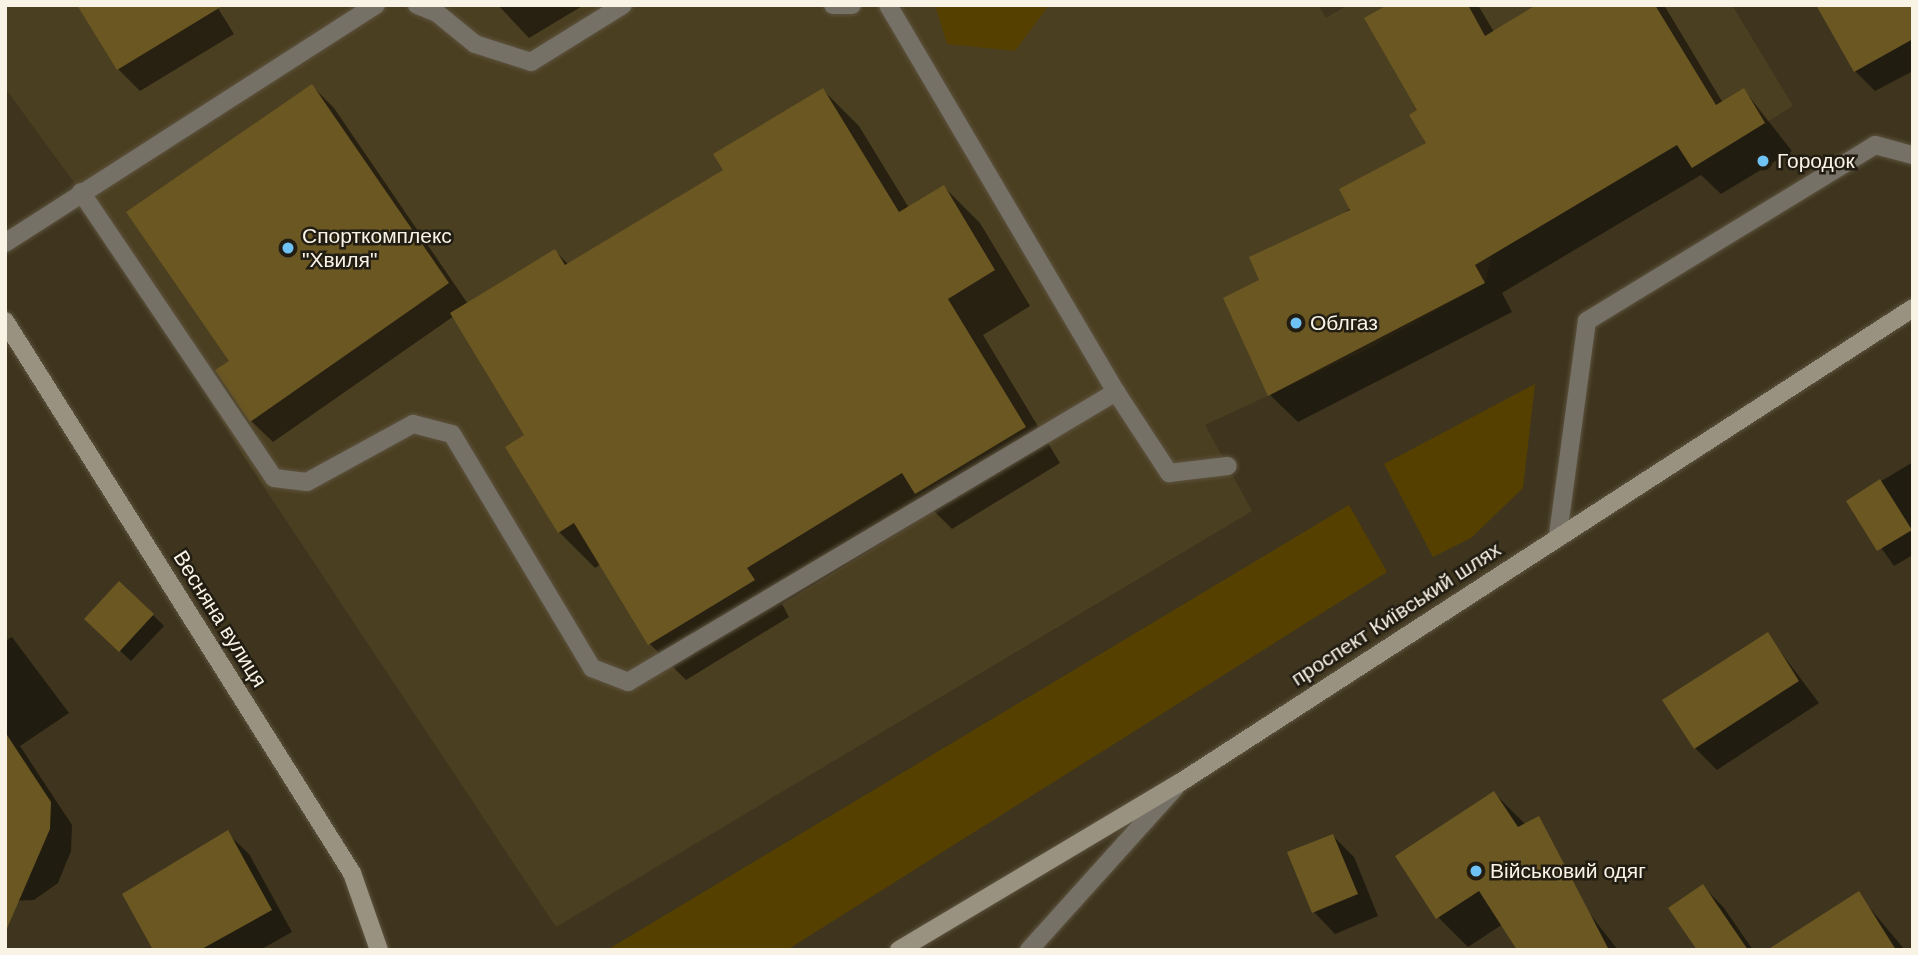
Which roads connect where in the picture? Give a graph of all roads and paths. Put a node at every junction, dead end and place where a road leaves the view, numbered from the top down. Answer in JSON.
{"nodes":[{"id":1,"x":376,"y":5,"type":"edge"},
{"id":2,"x":417,"y":5,"type":"edge"},
{"id":3,"x":623,"y":5,"type":"edge"},
{"id":4,"x":833,"y":5,"type":"edge"},
{"id":5,"x":852,"y":5,"type":"edge"},
{"id":6,"x":888,"y":5,"type":"edge"},
{"id":7,"x":1913,"y":155,"type":"edge"},
{"id":8,"x":81,"y":192,"type":"junction"},
{"id":9,"x":5,"y":243,"type":"edge"},
{"id":10,"x":1913,"y":308,"type":"edge"},
{"id":11,"x":5,"y":321,"type":"edge"},
{"id":12,"x":1116,"y":392,"type":"junction"},
{"id":13,"x":1228,"y":466,"type":"dead end"},
{"id":14,"x":1558,"y":535,"type":"junction"},
{"id":15,"x":1181,"y":782,"type":"junction"},
{"id":16,"x":379,"y":950,"type":"edge"},
{"id":17,"x":899,"y":950,"type":"edge"},
{"id":18,"x":1029,"y":950,"type":"edge"}],
"edges":[{"from":1,"to":8,"type":"lane"},
{"from":2,"to":3,"type":"lane"},
{"from":4,"to":5,"type":"lane"},
{"from":6,"to":12,"type":"lane"},
{"from":7,"to":14,"type":"lane"},
{"from":8,"to":9,"type":"lane"},
{"from":8,"to":12,"type":"lane"},
{"from":10,"to":14,"type":"main road","name":"проспект Київський шлях"},
{"from":11,"to":16,"type":"main road","name":"Весняна вулиця"},
{"from":12,"to":13,"type":"lane"},
{"from":14,"to":15,"type":"main road","name":"проспект Київський шлях"},
{"from":15,"to":17,"type":"main road","name":"проспект Київський шлях"},
{"from":15,"to":18,"type":"lane"}]}
